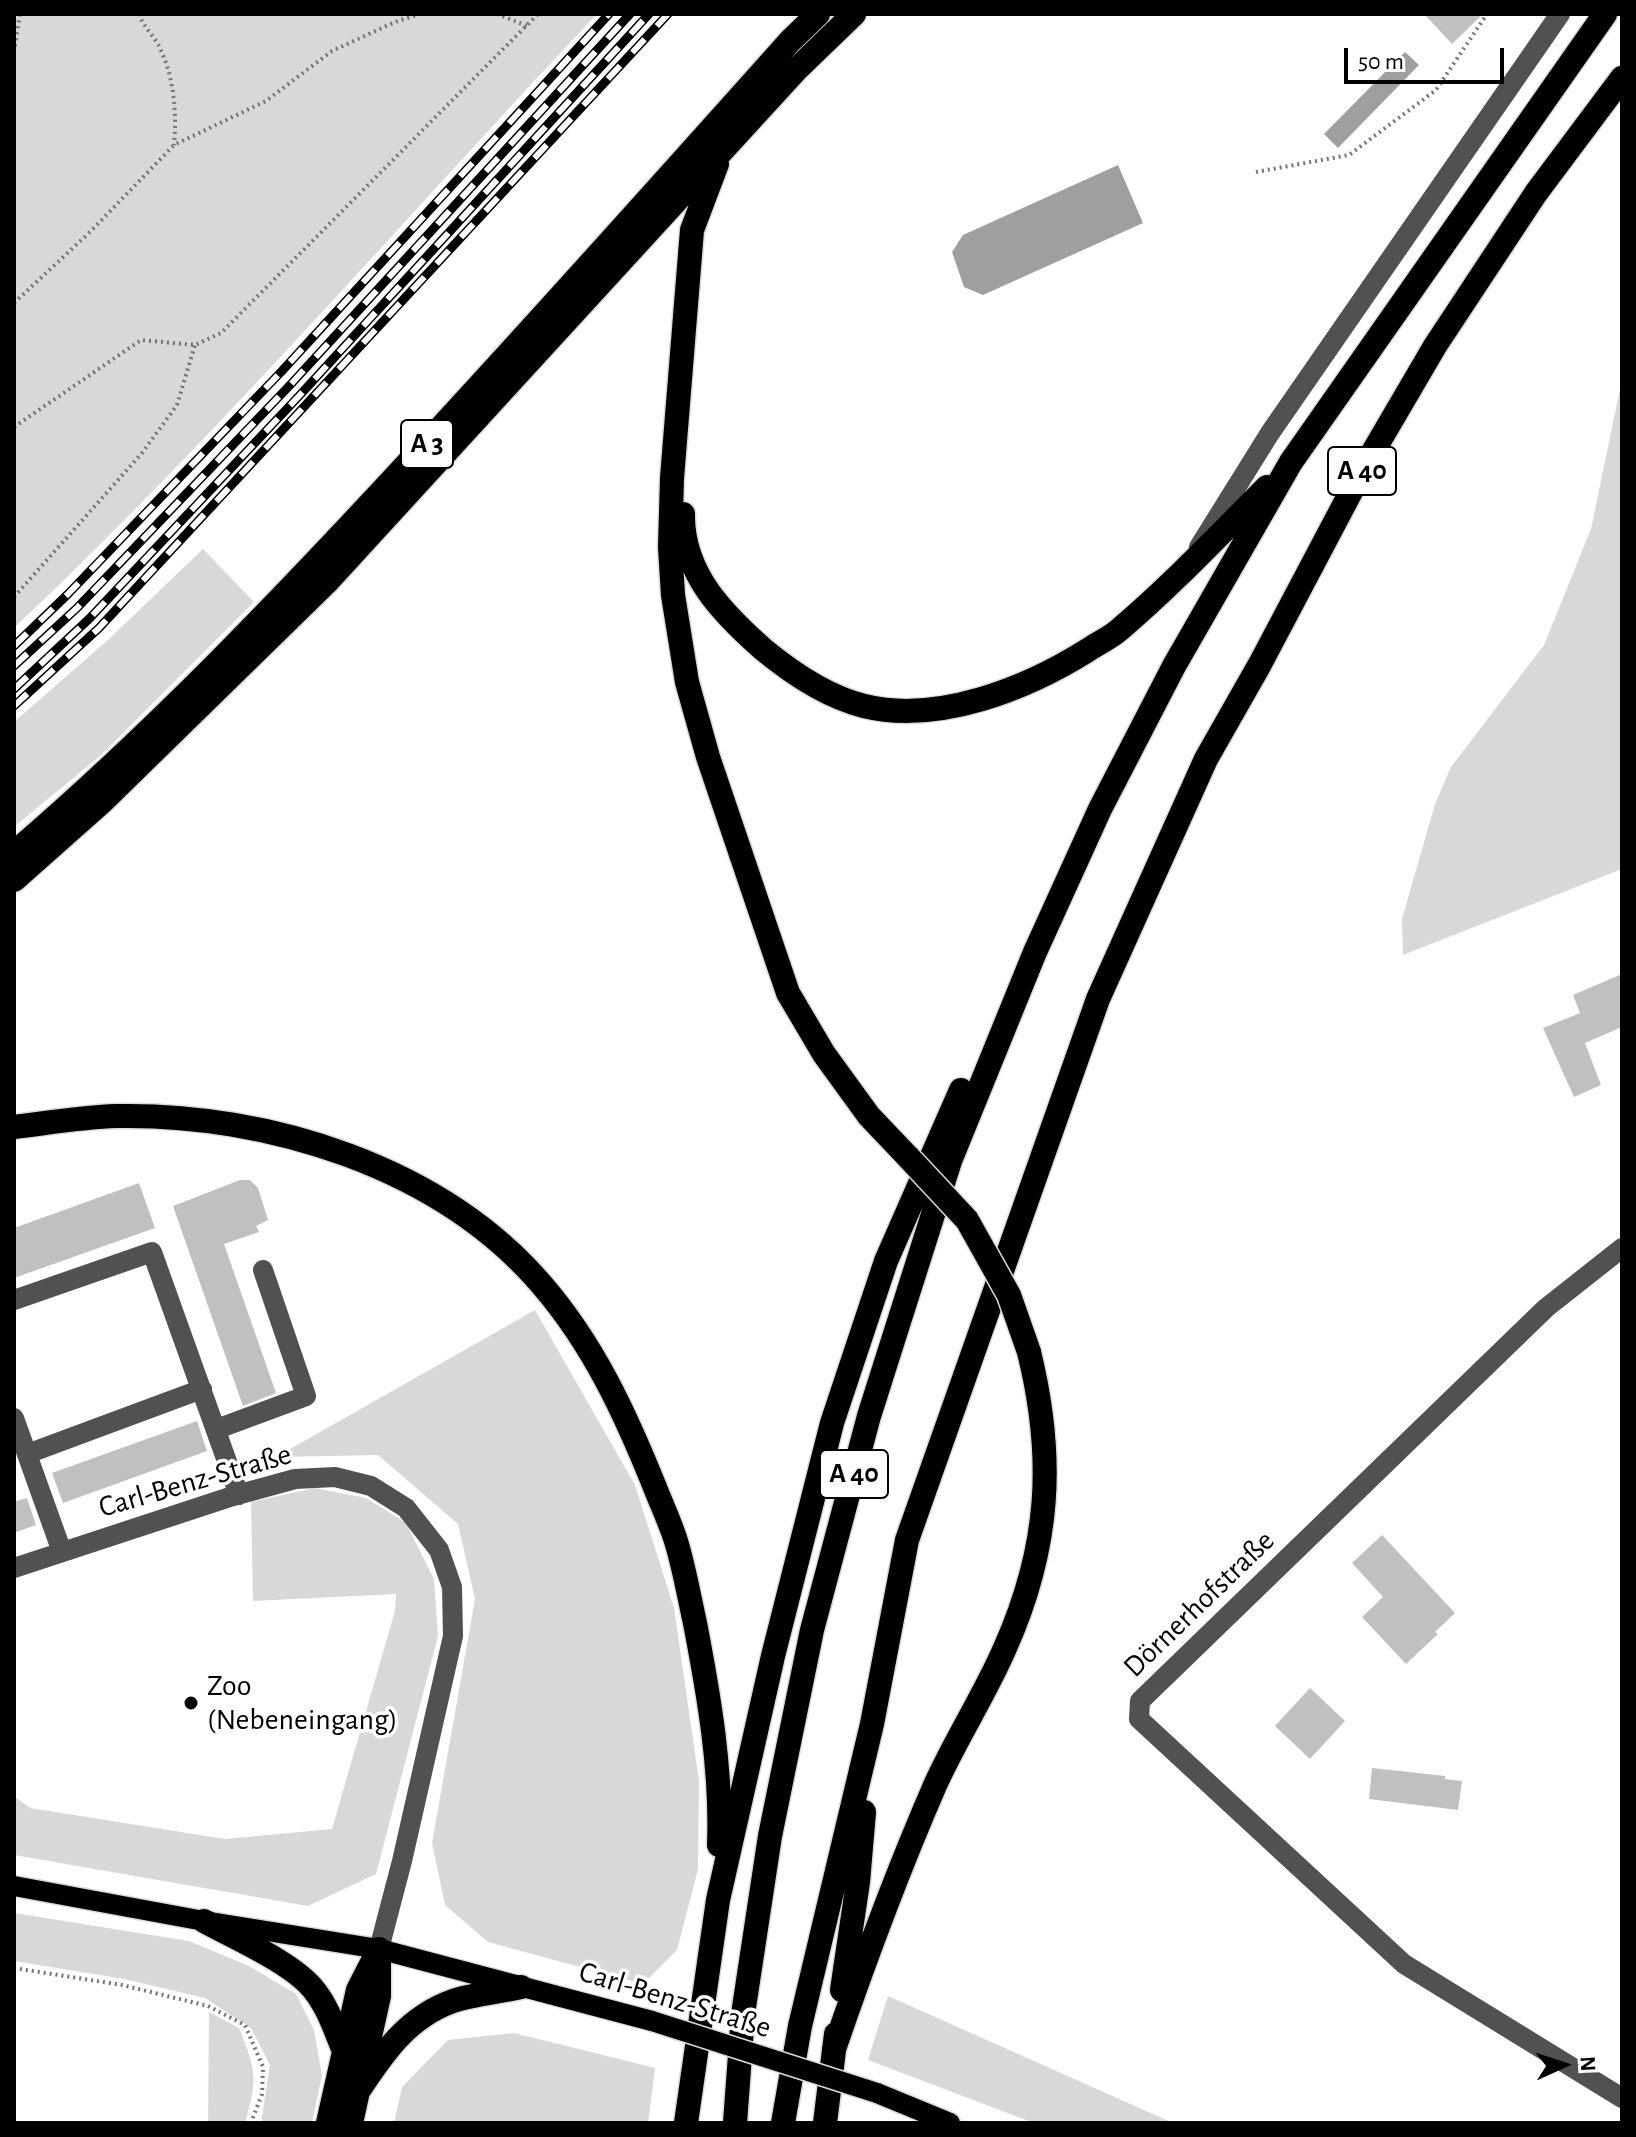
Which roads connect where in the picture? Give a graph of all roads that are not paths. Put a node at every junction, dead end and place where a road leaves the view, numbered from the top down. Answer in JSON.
{"nodes":[{"id":1,"x":818,"y":14,"type":"edge"},
{"id":2,"x":854,"y":14,"type":"edge"},
{"id":3,"x":1560,"y":14,"type":"edge"},
{"id":4,"x":1605,"y":14,"type":"edge"},
{"id":5,"x":1622,"y":78,"type":"edge"},
{"id":6,"x":722,"y":151,"type":"junction"},
{"id":7,"x":680,"y":427,"type":"junction"},
{"id":8,"x":1291,"y":462,"type":"junction"},
{"id":9,"x":1188,"y":565,"type":"junction"},
{"id":10,"x":14,"y":853,"type":"edge"},
{"id":11,"x":14,"y":880,"type":"edge"},
{"id":12,"x":1035,"y":952,"type":"junction"},
{"id":13,"x":14,"y":1127,"type":"edge"},
{"id":14,"x":1622,"y":1248,"type":"edge"},
{"id":15,"x":263,"y":1270,"type":"dead end"},
{"id":16,"x":14,"y":1300,"type":"edge"},
{"id":17,"x":202,"y":1389,"type":"junction"},
{"id":18,"x":14,"y":1418,"type":"edge"},
{"id":19,"x":217,"y":1429,"type":"junction"},
{"id":20,"x":27,"y":1454,"type":"junction"},
{"id":21,"x":239,"y":1495,"type":"junction"},
{"id":22,"x":62,"y":1552,"type":"junction"},
{"id":23,"x":14,"y":1568,"type":"edge"},
{"id":24,"x":872,"y":1724,"type":"junction"},
{"id":25,"x":14,"y":1886,"type":"edge"},
{"id":26,"x":718,"y":1900,"type":"junction"},
{"id":27,"x":204,"y":1921,"type":"junction"},
{"id":28,"x":379,"y":1949,"type":"junction"},
{"id":29,"x":521,"y":1987,"type":"junction"},
{"id":30,"x":834,"y":2049,"type":"junction"},
{"id":31,"x":344,"y":2051,"type":"junction"},
{"id":32,"x":359,"y":2090,"type":"junction"},
{"id":33,"x":1622,"y":2098,"type":"edge"},
{"id":34,"x":328,"y":2123,"type":"edge"},
{"id":35,"x":351,"y":2123,"type":"edge"},
{"id":36,"x":686,"y":2123,"type":"edge"},
{"id":37,"x":735,"y":2123,"type":"edge"},
{"id":38,"x":783,"y":2123,"type":"edge"},
{"id":39,"x":825,"y":2123,"type":"edge"},
{"id":40,"x":950,"y":2123,"type":"edge"}],
"edges":[{"from":1,"to":10,"type":"highway","number":"A 3"},
{"from":2,"to":6,"type":"highway","number":"A 3"},
{"from":3,"to":9,"type":"street"},
{"from":4,"to":8,"type":"highway","number":"A 40"},
{"from":5,"to":24,"type":"highway","number":"A 40"},
{"from":6,"to":7,"type":"highway"},
{"from":6,"to":11,"type":"highway","number":"A 3"},
{"from":7,"to":9,"type":"highway"},
{"from":7,"to":30,"type":"highway","bridge":true},
{"from":8,"to":9,"type":"highway"},
{"from":8,"to":12,"type":"highway","number":"A 40"},
{"from":12,"to":26,"type":"highway"},
{"from":12,"to":37,"type":"highway","number":"A 40"},
{"from":13,"to":26,"type":"highway"},
{"from":14,"to":33,"type":"street","name":"Dörnerhofstraße"},
{"from":15,"to":19,"type":"street"},
{"from":16,"to":17,"type":"street"},
{"from":17,"to":19,"type":"street"},
{"from":17,"to":20,"type":"street"},
{"from":18,"to":20,"type":"street"},
{"from":19,"to":21,"type":"street"},
{"from":20,"to":22,"type":"street"},
{"from":21,"to":22,"type":"street","name":"Carl-Benz-Straße"},
{"from":21,"to":28,"type":"street","name":"Carl-Benz-Straße"},
{"from":22,"to":23,"type":"street","name":"Carl-Benz-Straße"},
{"from":24,"to":30,"type":"highway"},
{"from":24,"to":38,"type":"highway","number":"A 40"},
{"from":25,"to":27,"type":"main road","name":"Carl-Benz-Straße"},
{"from":26,"to":36,"type":"highway"},
{"from":27,"to":28,"type":"main road","name":"Carl-Benz-Straße"},
{"from":27,"to":31,"type":"highway"},
{"from":28,"to":29,"type":"main road","name":"Carl-Benz-Straße"},
{"from":28,"to":31,"type":"highway"},
{"from":28,"to":32,"type":"highway"},
{"from":29,"to":32,"type":"highway"},
{"from":29,"to":40,"type":"main road","name":"Carl-Benz-Straße","bridge":true},
{"from":30,"to":39,"type":"highway"},
{"from":31,"to":34,"type":"highway"},
{"from":32,"to":35,"type":"highway"}]}
